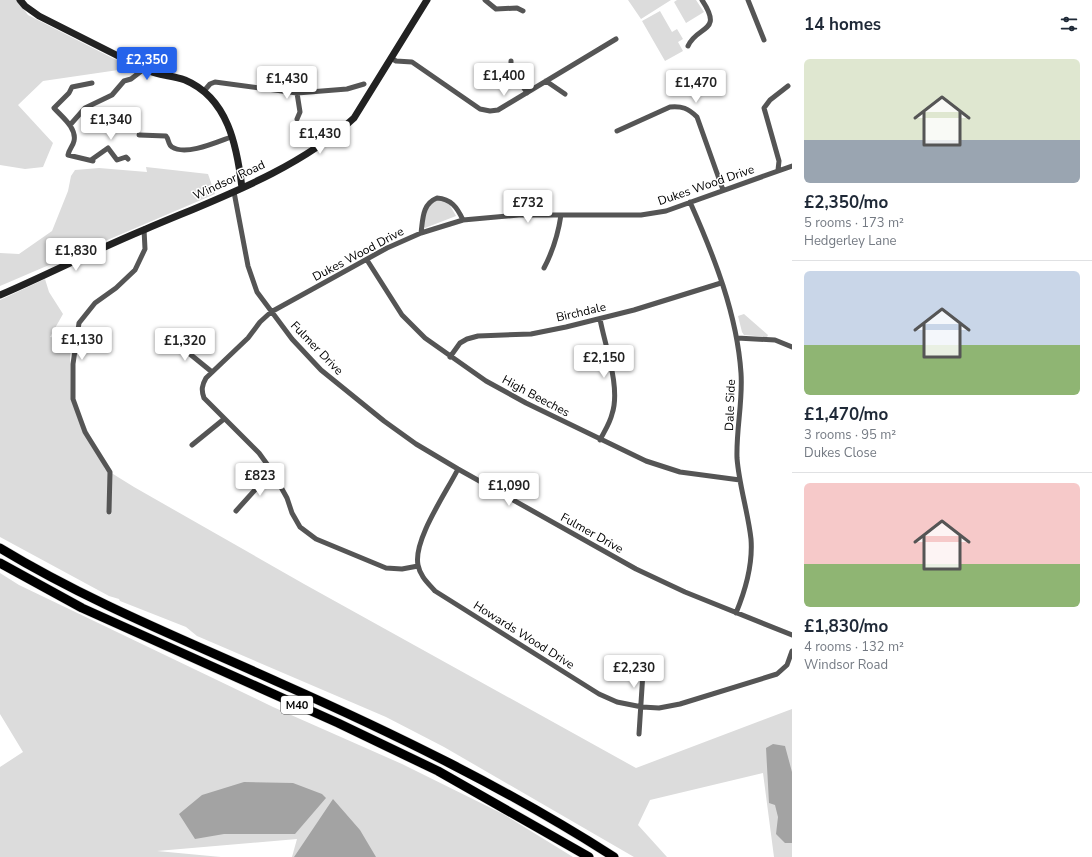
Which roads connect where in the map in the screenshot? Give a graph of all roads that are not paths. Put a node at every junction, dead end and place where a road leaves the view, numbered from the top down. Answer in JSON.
{"nodes":[{"id":1,"x":20,"y":0,"type":"edge"},
{"id":2,"x":427,"y":0,"type":"edge"},
{"id":3,"x":485,"y":0,"type":"edge"},
{"id":4,"x":702,"y":0,"type":"edge"},
{"id":5,"x":748,"y":0,"type":"edge"},
{"id":6,"x":523,"y":11,"type":"dead end"},
{"id":7,"x":616,"y":39,"type":"dead end"},
{"id":8,"x":764,"y":40,"type":"dead end"},
{"id":9,"x":688,"y":46,"type":"dead end"},
{"id":10,"x":391,"y":58,"type":"junction"},
{"id":11,"x":510,"y":61,"type":"dead end"},
{"id":12,"x":144,"y":69,"type":"junction"},
{"id":13,"x":546,"y":82,"type":"junction"},
{"id":14,"x":92,"y":83,"type":"dead end"},
{"id":15,"x":364,"y":84,"type":"dead end"},
{"id":16,"x":788,"y":86,"type":"dead end"},
{"id":17,"x":204,"y":91,"type":"junction"},
{"id":18,"x":297,"y":93,"type":"junction"},
{"id":19,"x":526,"y":93,"type":"junction"},
{"id":20,"x":565,"y":94,"type":"dead end"},
{"id":21,"x":297,"y":119,"type":"dead end"},
{"id":22,"x":70,"y":125,"type":"junction"},
{"id":23,"x":617,"y":131,"type":"dead end"},
{"id":24,"x":139,"y":135,"type":"dead end"},
{"id":25,"x":231,"y":136,"type":"junction"},
{"id":26,"x":128,"y":159,"type":"dead end"},
{"id":27,"x":792,"y":166,"type":"edge"},
{"id":28,"x":778,"y":170,"type":"junction"},
{"id":29,"x":242,"y":188,"type":"junction"},
{"id":30,"x":723,"y":190,"type":"junction"},
{"id":31,"x":234,"y":192,"type":"junction"},
{"id":32,"x":690,"y":202,"type":"junction"},
{"id":33,"x":561,"y":215,"type":"junction"},
{"id":34,"x":463,"y":220,"type":"junction"},
{"id":35,"x":144,"y":229,"type":"junction"},
{"id":36,"x":421,"y":233,"type":"junction"},
{"id":37,"x":367,"y":260,"type":"junction"},
{"id":38,"x":544,"y":268,"type":"dead end"},
{"id":39,"x":721,"y":283,"type":"junction"},
{"id":40,"x":0,"y":295,"type":"edge"},
{"id":41,"x":271,"y":312,"type":"junction"},
{"id":42,"x":600,"y":319,"type":"junction"},
{"id":43,"x":169,"y":338,"type":"dead end"},
{"id":44,"x":737,"y":338,"type":"junction"},
{"id":45,"x":792,"y":347,"type":"edge"},
{"id":46,"x":450,"y":357,"type":"junction"},
{"id":47,"x":212,"y":372,"type":"junction"},
{"id":48,"x":224,"y":419,"type":"junction"},
{"id":49,"x":600,"y":440,"type":"junction"},
{"id":50,"x":192,"y":445,"type":"dead end"},
{"id":51,"x":458,"y":469,"type":"junction"},
{"id":52,"x":272,"y":471,"type":"junction"},
{"id":53,"x":740,"y":480,"type":"junction"},
{"id":54,"x":236,"y":511,"type":"dead end"},
{"id":55,"x":109,"y":512,"type":"dead end"},
{"id":56,"x":0,"y":548,"type":"edge"},
{"id":57,"x":0,"y":563,"type":"edge"},
{"id":58,"x":418,"y":566,"type":"junction"},
{"id":59,"x":736,"y":612,"type":"junction"},
{"id":60,"x":792,"y":635,"type":"edge"},
{"id":61,"x":792,"y":651,"type":"edge"},
{"id":62,"x":644,"y":672,"type":"dead end"},
{"id":63,"x":642,"y":707,"type":"junction"},
{"id":64,"x":639,"y":734,"type":"dead end"},
{"id":65,"x":589,"y":857,"type":"edge"},
{"id":66,"x":614,"y":857,"type":"edge"}],
"edges":[{"from":1,"to":12,"type":"main road"},
{"from":2,"to":10,"type":"main road","name":"Windsor Road"},
{"from":3,"to":6,"type":"street"},
{"from":4,"to":9,"type":"street"},
{"from":5,"to":8,"type":"street"},
{"from":7,"to":13,"type":"street"},
{"from":10,"to":19,"type":"street"},
{"from":10,"to":29,"type":"main road","name":"Windsor Road"},
{"from":11,"to":19,"type":"street"},
{"from":12,"to":17,"type":"main road"},
{"from":12,"to":22,"type":"street"},
{"from":13,"to":19,"type":"street"},
{"from":13,"to":20,"type":"street"},
{"from":14,"to":22,"type":"street"},
{"from":15,"to":18,"type":"street"},
{"from":16,"to":28,"type":"street"},
{"from":17,"to":18,"type":"street"},
{"from":17,"to":25,"type":"main road"},
{"from":18,"to":21,"type":"street"},
{"from":22,"to":26,"type":"street"},
{"from":23,"to":30,"type":"street"},
{"from":24,"to":25,"type":"street"},
{"from":25,"to":29,"type":"main road"},
{"from":27,"to":28,"type":"street","name":"Dukes Wood Drive"},
{"from":28,"to":30,"type":"street","name":"Dukes Wood Drive"},
{"from":29,"to":31,"type":"main road","name":"Windsor Road"},
{"from":30,"to":32,"type":"street","name":"Dukes Wood Drive"},
{"from":31,"to":35,"type":"main road","name":"Windsor Road"},
{"from":31,"to":41,"type":"street"},
{"from":32,"to":33,"type":"street","name":"Dukes Wood Drive"},
{"from":32,"to":39,"type":"street","name":"Dale Side"},
{"from":33,"to":34,"type":"street","name":"Dukes Wood Drive"},
{"from":33,"to":38,"type":"street"},
{"from":34,"to":36,"type":"street","name":"Dukes Wood Drive"},
{"from":34,"to":36,"type":"street"},
{"from":35,"to":40,"type":"main road","name":"Windsor Road"},
{"from":35,"to":55,"type":"street"},
{"from":36,"to":37,"type":"street","name":"Dukes Wood Drive"},
{"from":37,"to":41,"type":"street","name":"Dukes Wood Drive"},
{"from":37,"to":46,"type":"street","name":"High Beeches"},
{"from":39,"to":42,"type":"street","name":"Birchdale"},
{"from":39,"to":44,"type":"street","name":"Dale Side"},
{"from":41,"to":47,"type":"street","name":"Dukes Wood Drive"},
{"from":41,"to":51,"type":"street","name":"Fulmer Drive"},
{"from":42,"to":46,"type":"street","name":"Birchdale"},
{"from":42,"to":49,"type":"street"},
{"from":43,"to":47,"type":"street"},
{"from":44,"to":45,"type":"street"},
{"from":44,"to":53,"type":"street","name":"Dale Side"},
{"from":46,"to":49,"type":"street","name":"High Beeches"},
{"from":47,"to":48,"type":"street","name":"Dukes Wood Drive"},
{"from":48,"to":50,"type":"street"},
{"from":48,"to":52,"type":"street","name":"Dukes Wood Drive"},
{"from":49,"to":53,"type":"street","name":"High Beeches"},
{"from":51,"to":58,"type":"street"},
{"from":51,"to":59,"type":"street","name":"Fulmer Drive"},
{"from":52,"to":54,"type":"street"},
{"from":52,"to":58,"type":"street","name":"Dukes Wood Drive"},
{"from":53,"to":59,"type":"street","name":"Dale Side"},
{"from":56,"to":66,"type":"highway","number":"M40"},
{"from":57,"to":65,"type":"highway","number":"M40"},
{"from":58,"to":63,"type":"street","name":"Howards Wood Drive"},
{"from":59,"to":60,"type":"street","name":"Fulmer Drive"},
{"from":61,"to":63,"type":"street","name":"Howards Wood Drive"},
{"from":62,"to":63,"type":"street"},
{"from":63,"to":64,"type":"street"}]}
